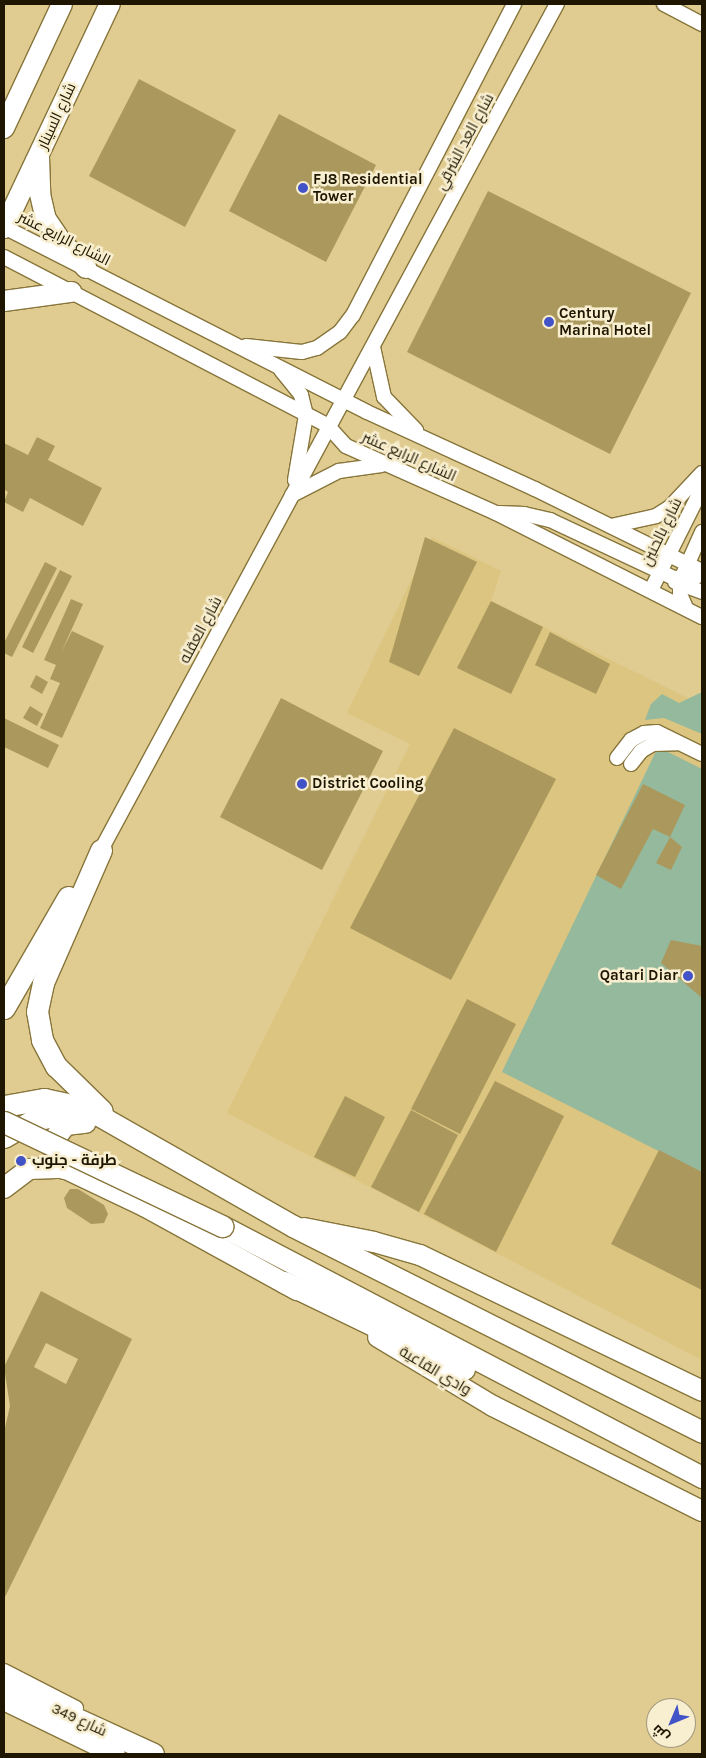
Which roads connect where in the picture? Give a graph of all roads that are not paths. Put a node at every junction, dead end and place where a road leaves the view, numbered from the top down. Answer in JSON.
{"nodes":[{"id":1,"x":62,"y":4,"type":"edge"},
{"id":2,"x":110,"y":4,"type":"edge"},
{"id":3,"x":514,"y":4,"type":"edge"},
{"id":4,"x":557,"y":4,"type":"edge"},
{"id":5,"x":664,"y":4,"type":"edge"},
{"id":6,"x":702,"y":24,"type":"edge"},
{"id":7,"x":4,"y":128,"type":"edge"},
{"id":8,"x":38,"y":155,"type":"junction"},
{"id":9,"x":4,"y":227,"type":"edge"},
{"id":10,"x":4,"y":257,"type":"edge"},
{"id":11,"x":86,"y":268,"type":"junction"},
{"id":12,"x":71,"y":292,"type":"junction"},
{"id":13,"x":4,"y":301,"type":"edge"},
{"id":14,"x":238,"y":345,"type":"junction"},
{"id":15,"x":373,"y":347,"type":"junction"},
{"id":16,"x":279,"y":368,"type":"junction"},
{"id":17,"x":234,"y":378,"type":"junction"},
{"id":18,"x":354,"y":379,"type":"junction"},
{"id":19,"x":326,"y":390,"type":"junction"},
{"id":20,"x":300,"y":396,"type":"junction"},
{"id":21,"x":343,"y":399,"type":"junction"},
{"id":22,"x":306,"y":415,"type":"junction"},
{"id":23,"x":327,"y":425,"type":"junction"},
{"id":24,"x":434,"y":444,"type":"junction"},
{"id":25,"x":384,"y":464,"type":"junction"},
{"id":26,"x":702,"y":473,"type":"edge"},
{"id":27,"x":702,"y":488,"type":"edge"},
{"id":28,"x":292,"y":495,"type":"junction"},
{"id":29,"x":496,"y":513,"type":"junction"},
{"id":30,"x":611,"y":526,"type":"junction"},
{"id":31,"x":702,"y":532,"type":"edge"},
{"id":32,"x":670,"y":554,"type":"junction"},
{"id":33,"x":687,"y":562,"type":"junction"},
{"id":34,"x":702,"y":572,"type":"edge"},
{"id":35,"x":661,"y":573,"type":"junction"},
{"id":36,"x":680,"y":581,"type":"junction"},
{"id":37,"x":651,"y":590,"type":"junction"},
{"id":38,"x":699,"y":590,"type":"edge"},
{"id":39,"x":686,"y":608,"type":"junction"},
{"id":40,"x":702,"y":617,"type":"edge"},
{"id":41,"x":680,"y":744,"type":"junction"},
{"id":42,"x":702,"y":754,"type":"edge"},
{"id":43,"x":617,"y":758,"type":"dead end"},
{"id":44,"x":632,"y":764,"type":"dead end"},
{"id":45,"x":101,"y":850,"type":"junction"},
{"id":46,"x":4,"y":1008,"type":"edge"},
{"id":47,"x":4,"y":1106,"type":"edge"},
{"id":48,"x":4,"y":1122,"type":"edge"},
{"id":49,"x":112,"y":1122,"type":"junction"},
{"id":50,"x":4,"y":1137,"type":"edge"},
{"id":51,"x":64,"y":1168,"type":"junction"},
{"id":52,"x":4,"y":1188,"type":"edge"},
{"id":53,"x":292,"y":1226,"type":"junction"},
{"id":54,"x":284,"y":1282,"type":"junction"},
{"id":55,"x":702,"y":1392,"type":"edge"},
{"id":56,"x":558,"y":1403,"type":"junction"},
{"id":57,"x":702,"y":1432,"type":"edge"},
{"id":58,"x":702,"y":1476,"type":"edge"},
{"id":59,"x":702,"y":1511,"type":"edge"},
{"id":60,"x":4,"y":1671,"type":"edge"},
{"id":61,"x":4,"y":1685,"type":"edge"},
{"id":62,"x":4,"y":1700,"type":"edge"},
{"id":63,"x":115,"y":1754,"type":"edge"},
{"id":64,"x":154,"y":1754,"type":"edge"},
{"id":65,"x":159,"y":1754,"type":"edge"}],
"edges":[{"from":1,"to":7,"type":"street"},
{"from":2,"to":8,"type":"street","name":"شارع السينار"},
{"from":3,"to":14,"type":"street","name":"شارع العد الشرقي"},
{"from":4,"to":15,"type":"street","name":"شارع العد الشرقي"},
{"from":5,"to":6,"type":"street"},
{"from":8,"to":9,"type":"street","name":"شارع السينار"},
{"from":8,"to":11,"type":"street"},
{"from":9,"to":11,"type":"street","name":"الشارع الرابع عشر"},
{"from":10,"to":12,"type":"street","name":"الشارع الرابع عشر"},
{"from":11,"to":14,"type":"street","name":"الشارع الرابع عشر"},
{"from":12,"to":13,"type":"street"},
{"from":12,"to":17,"type":"street","name":"الشارع الرابع عشر"},
{"from":14,"to":16,"type":"street","name":"الشارع الرابع عشر"},
{"from":15,"to":18,"type":"street","name":"شارع العد الشرقي"},
{"from":15,"to":24,"type":"street"},
{"from":16,"to":19,"type":"street","name":"الشارع الرابع عشر"},
{"from":16,"to":20,"type":"street"},
{"from":17,"to":20,"type":"street"},
{"from":17,"to":22,"type":"street","name":"الشارع الرابع عشر"},
{"from":18,"to":19,"type":"street"},
{"from":18,"to":21,"type":"street","name":"شارع العد الشرقي"},
{"from":19,"to":20,"type":"street"},
{"from":19,"to":21,"type":"street","name":"الشارع الرابع عشر"},
{"from":20,"to":22,"type":"street"},
{"from":21,"to":23,"type":"street","name":"شارع العد الشرقي"},
{"from":21,"to":24,"type":"street","name":"الشارع الرابع عشر"},
{"from":22,"to":23,"type":"street","name":"الشارع الرابع عشر"},
{"from":22,"to":28,"type":"street"},
{"from":23,"to":25,"type":"street","name":"الشارع الرابع عشر"},
{"from":23,"to":28,"type":"street","name":"شارع العقله"},
{"from":24,"to":30,"type":"street","name":"الشارع الرابع عشر"},
{"from":25,"to":28,"type":"street"},
{"from":25,"to":29,"type":"street","name":"الشارع الرابع عشر"},
{"from":26,"to":30,"type":"street"},
{"from":27,"to":32,"type":"street","name":"شارع بالحنين"},
{"from":28,"to":45,"type":"street","name":"شارع العقله"},
{"from":29,"to":35,"type":"street"},
{"from":29,"to":37,"type":"street","name":"الشارع الرابع عشر"},
{"from":30,"to":32,"type":"street","name":"الشارع الرابع عشر"},
{"from":31,"to":33,"type":"street"},
{"from":32,"to":33,"type":"street","name":"الشارع الرابع عشر"},
{"from":32,"to":35,"type":"street","name":"شارع بالحنين"},
{"from":33,"to":34,"type":"street","name":"الشارع الرابع عشر"},
{"from":33,"to":36,"type":"street"},
{"from":34,"to":36,"type":"street"},
{"from":34,"to":38,"type":"street"},
{"from":35,"to":36,"type":"street"},
{"from":35,"to":37,"type":"street","name":"شارع بالحنين"},
{"from":36,"to":37,"type":"street"},
{"from":36,"to":38,"type":"street"},
{"from":36,"to":39,"type":"street"},
{"from":37,"to":39,"type":"street","name":"الشارع الرابع عشر"},
{"from":38,"to":39,"type":"street"},
{"from":39,"to":40,"type":"street","name":"الشارع الرابع عشر"},
{"from":41,"to":42,"type":"street"},
{"from":41,"to":43,"type":"street"},
{"from":41,"to":44,"type":"street"},
{"from":45,"to":46,"type":"main road"},
{"from":45,"to":49,"type":"main road"},
{"from":47,"to":49,"type":"main road"},
{"from":48,"to":56,"type":"main road","name":"وادي القاعية","bridge":true},
{"from":49,"to":50,"type":"main road"},
{"from":49,"to":51,"type":"main road"},
{"from":49,"to":53,"type":"main road"},
{"from":51,"to":52,"type":"street"},
{"from":51,"to":54,"type":"street","name":"وادي القاعية"},
{"from":53,"to":55,"type":"street"},
{"from":53,"to":57,"type":"main road"},
{"from":54,"to":56,"type":"main road"},
{"from":54,"to":59,"type":"street","name":"وادي القاعية"},
{"from":56,"to":58,"type":"main road","name":"وادي القاعية"},
{"from":60,"to":65,"type":"street"},
{"from":61,"to":64,"type":"street","name":"شارع 349"},
{"from":62,"to":63,"type":"street","name":"شارع 349"}]}
